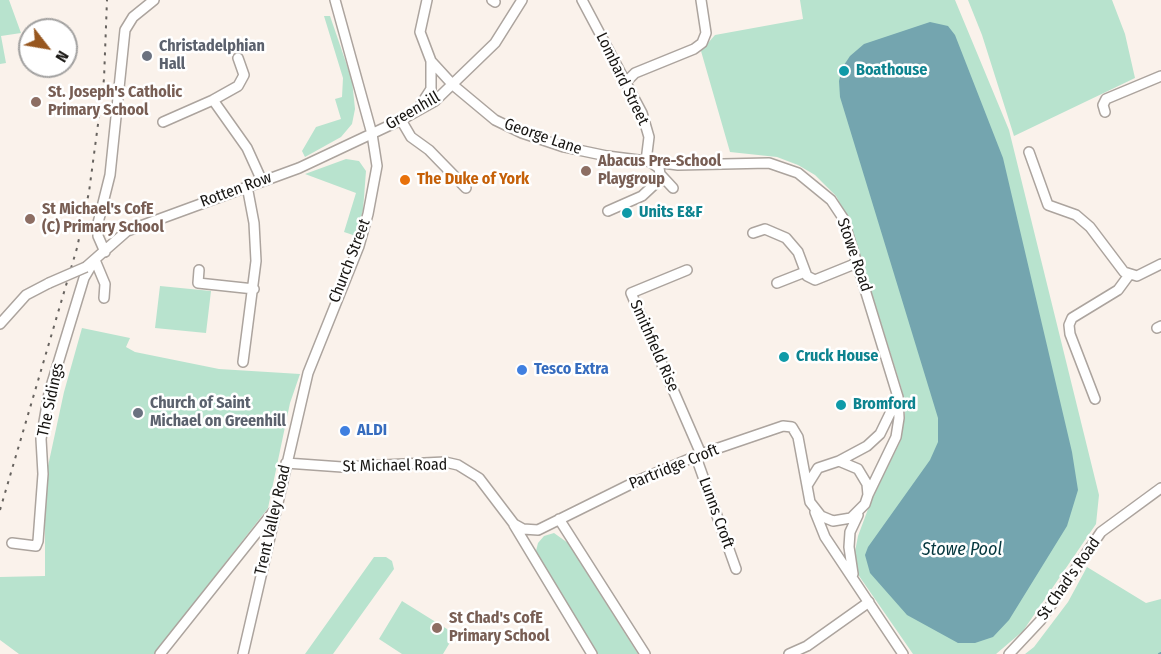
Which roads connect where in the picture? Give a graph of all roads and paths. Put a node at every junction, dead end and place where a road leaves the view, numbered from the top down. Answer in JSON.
{"nodes":[{"id":1,"x":154,"y":0,"type":"edge"},
{"id":2,"x":335,"y":0,"type":"edge"},
{"id":3,"x":427,"y":0,"type":"edge"},
{"id":4,"x":522,"y":0,"type":"edge"},
{"id":5,"x":582,"y":0,"type":"edge"},
{"id":6,"x":700,"y":0,"type":"edge"},
{"id":7,"x":237,"y":58,"type":"dead end"},
{"id":8,"x":431,"y":61,"type":"junction"},
{"id":9,"x":1161,"y":76,"type":"edge"},
{"id":10,"x":626,"y":82,"type":"junction"},
{"id":11,"x":453,"y":85,"type":"junction"},
{"id":12,"x":213,"y":100,"type":"junction"},
{"id":13,"x":1105,"y":112,"type":"dead end"},
{"id":14,"x":414,"y":113,"type":"junction"},
{"id":15,"x":401,"y":120,"type":"junction"},
{"id":16,"x":164,"y":122,"type":"dead end"},
{"id":17,"x":372,"y":134,"type":"junction"},
{"id":18,"x":1029,"y":152,"type":"dead end"},
{"id":19,"x":648,"y":161,"type":"junction"},
{"id":20,"x":660,"y":174,"type":"junction"},
{"id":21,"x":262,"y":181,"type":"junction"},
{"id":22,"x":247,"y":186,"type":"junction"},
{"id":23,"x":466,"y":188,"type":"dead end"},
{"id":24,"x":673,"y":188,"type":"dead end"},
{"id":25,"x":608,"y":211,"type":"dead end"},
{"id":26,"x":753,"y":233,"type":"dead end"},
{"id":27,"x":105,"y":252,"type":"junction"},
{"id":28,"x":95,"y":260,"type":"junction"},
{"id":29,"x":857,"y":263,"type":"junction"},
{"id":30,"x":1161,"y":264,"type":"edge"},
{"id":31,"x":199,"y":270,"type":"dead end"},
{"id":32,"x":687,"y":270,"type":"dead end"},
{"id":33,"x":805,"y":272,"type":"junction"},
{"id":34,"x":1129,"y":275,"type":"junction"},
{"id":35,"x":777,"y":283,"type":"dead end"},
{"id":36,"x":254,"y":289,"type":"junction"},
{"id":37,"x":104,"y":298,"type":"dead end"},
{"id":38,"x":0,"y":324,"type":"edge"},
{"id":39,"x":243,"y":362,"type":"dead end"},
{"id":40,"x":306,"y":386,"type":"joint"},
{"id":41,"x":898,"y":397,"type":"junction"},
{"id":42,"x":1095,"y":399,"type":"dead end"},
{"id":43,"x":803,"y":453,"type":"junction"},
{"id":44,"x":698,"y":455,"type":"junction"},
{"id":45,"x":839,"y":461,"type":"junction"},
{"id":46,"x":286,"y":463,"type":"junction"},
{"id":47,"x":823,"y":466,"type":"junction"},
{"id":48,"x":808,"y":484,"type":"junction"},
{"id":49,"x":1161,"y":488,"type":"edge"},
{"id":50,"x":868,"y":495,"type":"junction"},
{"id":51,"x":814,"y":509,"type":"junction"},
{"id":52,"x":275,"y":511,"type":"junction"},
{"id":53,"x":859,"y":513,"type":"junction"},
{"id":54,"x":559,"y":519,"type":"junction"},
{"id":55,"x":514,"y":524,"type":"junction"},
{"id":56,"x":12,"y":543,"type":"dead end"},
{"id":57,"x":736,"y":569,"type":"dead end"},
{"id":58,"x":853,"y":575,"type":"junction"},
{"id":59,"x":869,"y":602,"type":"junction"},
{"id":60,"x":807,"y":646,"type":"junction"},
{"id":61,"x":160,"y":654,"type":"edge"},
{"id":62,"x":243,"y":654,"type":"edge"},
{"id":63,"x":592,"y":654,"type":"edge"},
{"id":64,"x":645,"y":654,"type":"edge"},
{"id":65,"x":789,"y":654,"type":"edge"},
{"id":66,"x":801,"y":654,"type":"edge"},
{"id":67,"x":903,"y":654,"type":"edge"},
{"id":68,"x":1009,"y":654,"type":"edge"}],
"edges":[{"from":1,"to":27,"type":"street"},
{"from":2,"to":17,"type":"street","name":"Church Street"},
{"from":3,"to":8,"type":"street"},
{"from":4,"to":11,"type":"street","name":"Greenhill"},
{"from":5,"to":10,"type":"street","name":"Lombard Street"},
{"from":6,"to":10,"type":"street"},
{"from":7,"to":12,"type":"street"},
{"from":8,"to":11,"type":"street","name":"George Lane"},
{"from":8,"to":14,"type":"street"},
{"from":9,"to":13,"type":"street"},
{"from":10,"to":19,"type":"street","name":"Lombard Street"},
{"from":11,"to":14,"type":"street","name":"Greenhill"},
{"from":11,"to":19,"type":"street","name":"George Lane"},
{"from":12,"to":16,"type":"street"},
{"from":12,"to":21,"type":"street"},
{"from":14,"to":15,"type":"street","name":"Greenhill"},
{"from":15,"to":17,"type":"street","name":"Greenhill"},
{"from":15,"to":23,"type":"street"},
{"from":17,"to":21,"type":"street","name":"Rotten Row"},
{"from":17,"to":40,"type":"street","name":"Church Street"},
{"from":18,"to":34,"type":"street"},
{"from":19,"to":20,"type":"street"},
{"from":19,"to":29,"type":"street","name":"Stowe Road"},
{"from":20,"to":24,"type":"street"},
{"from":20,"to":25,"type":"street"},
{"from":21,"to":22,"type":"street","name":"Rotten Row"},
{"from":22,"to":27,"type":"street","name":"Rotten Row"},
{"from":22,"to":36,"type":"street"},
{"from":26,"to":33,"type":"street"},
{"from":27,"to":28,"type":"street","name":"Rotten Row"},
{"from":28,"to":37,"type":"street"},
{"from":28,"to":38,"type":"street","name":"Rotten Row","bridge":true},
{"from":28,"to":56,"type":"street","name":"The Sidings"},
{"from":29,"to":33,"type":"street"},
{"from":29,"to":41,"type":"street","name":"Stowe Road"},
{"from":30,"to":34,"type":"street"},
{"from":31,"to":36,"type":"street"},
{"from":32,"to":44,"type":"street","name":"Smithfield Rise"},
{"from":33,"to":35,"type":"street"},
{"from":34,"to":42,"type":"street"},
{"from":36,"to":39,"type":"street"},
{"from":40,"to":46,"type":"street","name":"Trent Valley Road"},
{"from":41,"to":45,"type":"street"},
{"from":41,"to":50,"type":"street","name":"Stowe Road"},
{"from":43,"to":44,"type":"street","name":"Partridge Croft"},
{"from":43,"to":47,"type":"street"},
{"from":43,"to":48,"type":"street"},
{"from":44,"to":54,"type":"street","name":"Partridge Croft"},
{"from":44,"to":57,"type":"street","name":"Lunns Croft"},
{"from":45,"to":47,"type":"street"},
{"from":45,"to":50,"type":"street"},
{"from":46,"to":52,"type":"street","name":"Trent Valley Road"},
{"from":46,"to":55,"type":"street","name":"St Michael Road"},
{"from":47,"to":48,"type":"street"},
{"from":48,"to":51,"type":"street"},
{"from":49,"to":68,"type":"street","name":"St Chad's Road"},
{"from":50,"to":53,"type":"street"},
{"from":51,"to":53,"type":"street"},
{"from":51,"to":58,"type":"street"},
{"from":52,"to":61,"type":"street"},
{"from":52,"to":62,"type":"street","name":"Trent Valley Road"},
{"from":53,"to":58,"type":"street"},
{"from":54,"to":55,"type":"street"},
{"from":54,"to":64,"type":"street"},
{"from":55,"to":63,"type":"street","name":"St Michael Road"},
{"from":58,"to":59,"type":"street"},
{"from":59,"to":60,"type":"street"},
{"from":59,"to":67,"type":"street"},
{"from":60,"to":65,"type":"street"},
{"from":60,"to":66,"type":"street"}]}
